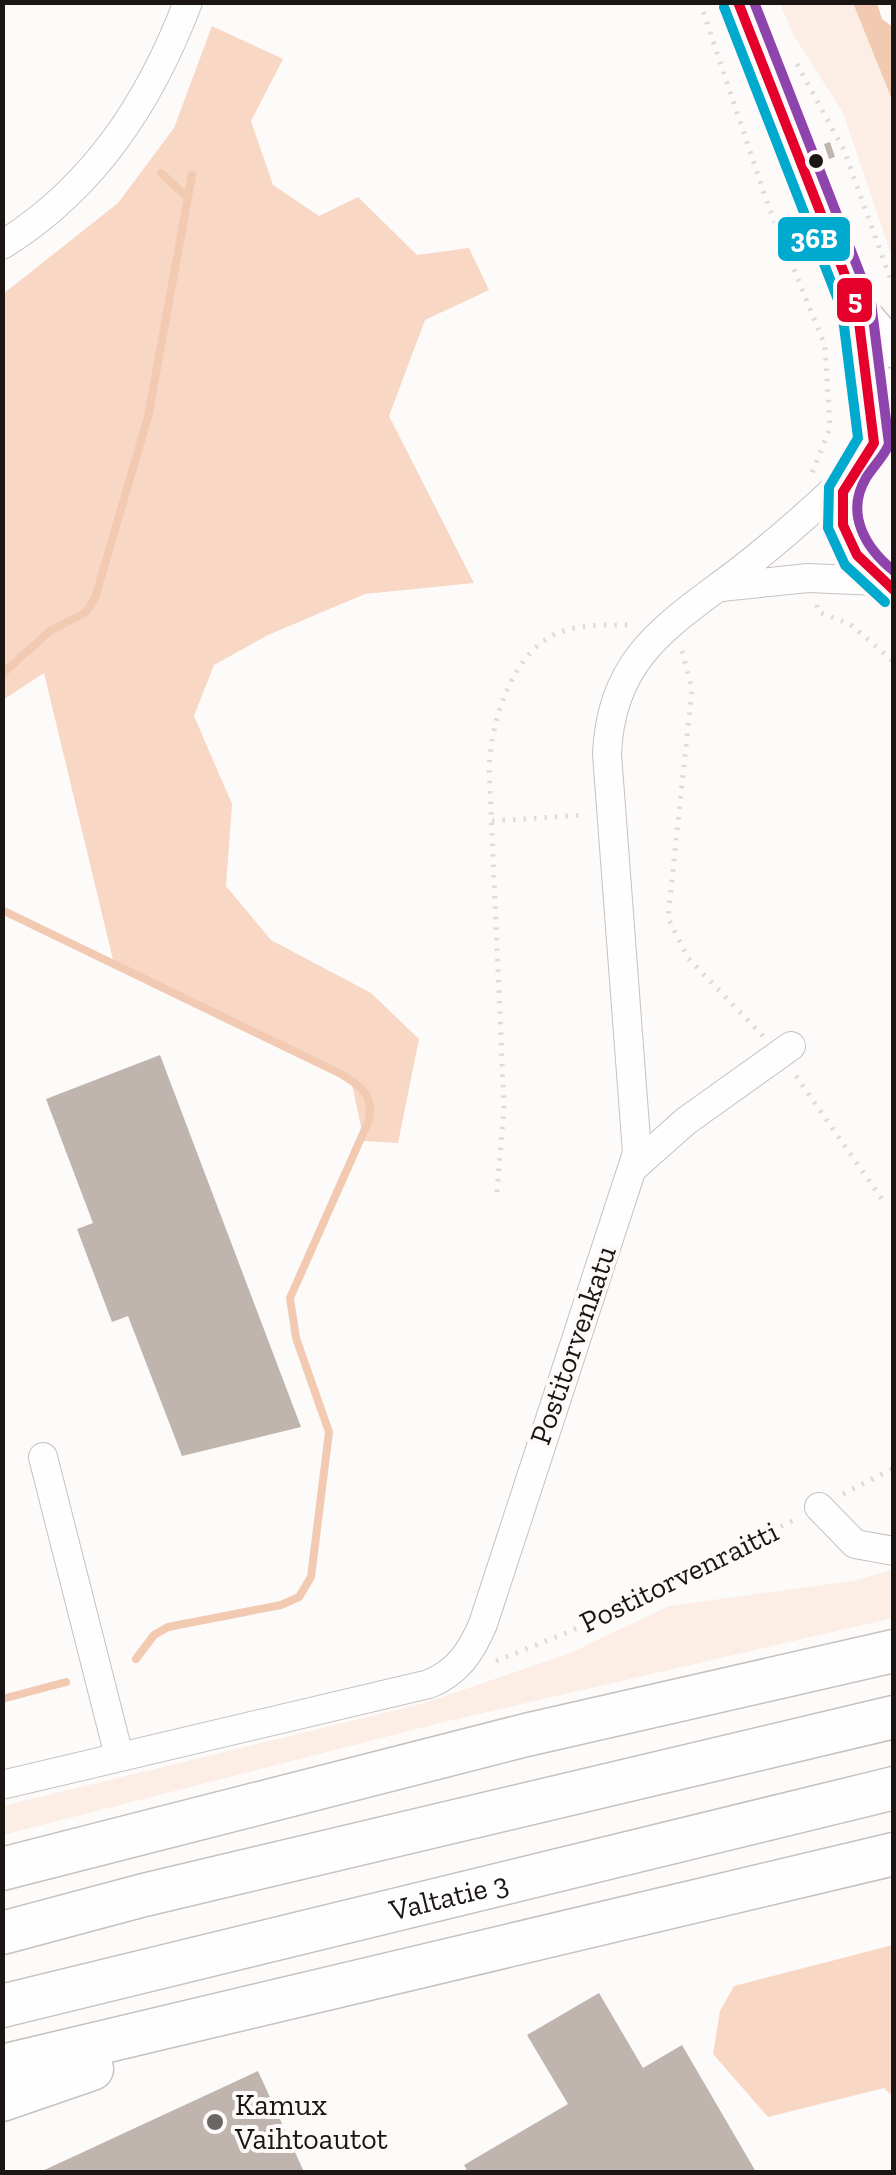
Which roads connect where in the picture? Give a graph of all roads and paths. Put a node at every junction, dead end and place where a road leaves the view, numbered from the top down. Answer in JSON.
{"nodes":[{"id":1,"x":188,"y":2,"type":"edge"},
{"id":2,"x":700,"y":2,"type":"edge"},
{"id":3,"x":738,"y":2,"type":"edge"},
{"id":4,"x":786,"y":48,"type":"dead end"},
{"id":5,"x":2,"y":245,"type":"edge"},
{"id":6,"x":894,"y":289,"type":"edge"},
{"id":7,"x":857,"y":306,"type":"junction"},
{"id":8,"x":894,"y":350,"type":"edge"},
{"id":9,"x":884,"y":437,"type":"edge"},
{"id":10,"x":848,"y":477,"type":"junction"},
{"id":11,"x":806,"y":482,"type":"dead end"},
{"id":12,"x":808,"y":578,"type":"junction"},
{"id":13,"x":719,"y":587,"type":"junction"},
{"id":14,"x":889,"y":587,"type":"edge"},
{"id":15,"x":668,"y":624,"type":"junction"},
{"id":16,"x":894,"y":662,"type":"edge"},
{"id":17,"x":612,"y":813,"type":"junction"},
{"id":18,"x":492,"y":821,"type":"junction"},
{"id":19,"x":785,"y":1050,"type":"junction"},
{"id":20,"x":634,"y":1168,"type":"junction"},
{"id":21,"x":498,"y":1192,"type":"dead end"},
{"id":22,"x":886,"y":1205,"type":"dead end"},
{"id":23,"x":42,"y":1457,"type":"dead end"},
{"id":24,"x":894,"y":1468,"type":"edge"},
{"id":25,"x":819,"y":1506,"type":"junction"},
{"id":26,"x":894,"y":1552,"type":"edge"},
{"id":27,"x":894,"y":1651,"type":"edge"},
{"id":28,"x":458,"y":1667,"type":"junction"},
{"id":29,"x":894,"y":1717,"type":"edge"},
{"id":30,"x":119,"y":1756,"type":"junction"},
{"id":31,"x":2,"y":1784,"type":"edge"},
{"id":32,"x":894,"y":1788,"type":"edge"},
{"id":33,"x":894,"y":1854,"type":"edge"},
{"id":34,"x":2,"y":1870,"type":"edge"},
{"id":35,"x":2,"y":1933,"type":"edge"},
{"id":36,"x":2,"y":2006,"type":"edge"},
{"id":37,"x":182,"y":2026,"type":"junction"},
{"id":38,"x":2,"y":2066,"type":"edge"},
{"id":39,"x":2,"y":2100,"type":"edge"}],
"edges":[{"from":1,"to":5,"type":"street"},
{"from":2,"to":11,"type":"path"},
{"from":3,"to":7,"type":"main road"},
{"from":4,"to":6,"type":"path"},
{"from":7,"to":8,"type":"main road"},
{"from":7,"to":9,"type":"main road"},
{"from":9,"to":10,"type":"main road"},
{"from":10,"to":13,"type":"street","name":"Postitorvenkatu"},
{"from":10,"to":14,"type":"main road"},
{"from":12,"to":13,"type":"street"},
{"from":12,"to":14,"type":"street"},
{"from":12,"to":16,"type":"path"},
{"from":13,"to":15,"type":"street","name":"Postitorvenkatu"},
{"from":15,"to":17,"type":"street","name":"Postitorvenkatu"},
{"from":15,"to":18,"type":"path"},
{"from":15,"to":19,"type":"path"},
{"from":17,"to":18,"type":"path"},
{"from":17,"to":20,"type":"street","name":"Postitorvenkatu"},
{"from":18,"to":21,"type":"path"},
{"from":19,"to":20,"type":"street"},
{"from":19,"to":22,"type":"path"},
{"from":20,"to":28,"type":"street","name":"Postitorvenkatu"},
{"from":23,"to":30,"type":"street"},
{"from":24,"to":25,"type":"path","name":"Postitorvenraitti"},
{"from":25,"to":26,"type":"street"},
{"from":25,"to":28,"type":"path","name":"Postitorvenraitti"},
{"from":27,"to":34,"type":"highway"},
{"from":28,"to":30,"type":"street"},
{"from":29,"to":35,"type":"highway"},
{"from":30,"to":31,"type":"street"},
{"from":32,"to":36,"type":"highway","name":"Valtatie 3"},
{"from":33,"to":37,"type":"highway"},
{"from":37,"to":38,"type":"highway"},
{"from":37,"to":39,"type":"highway"}]}
